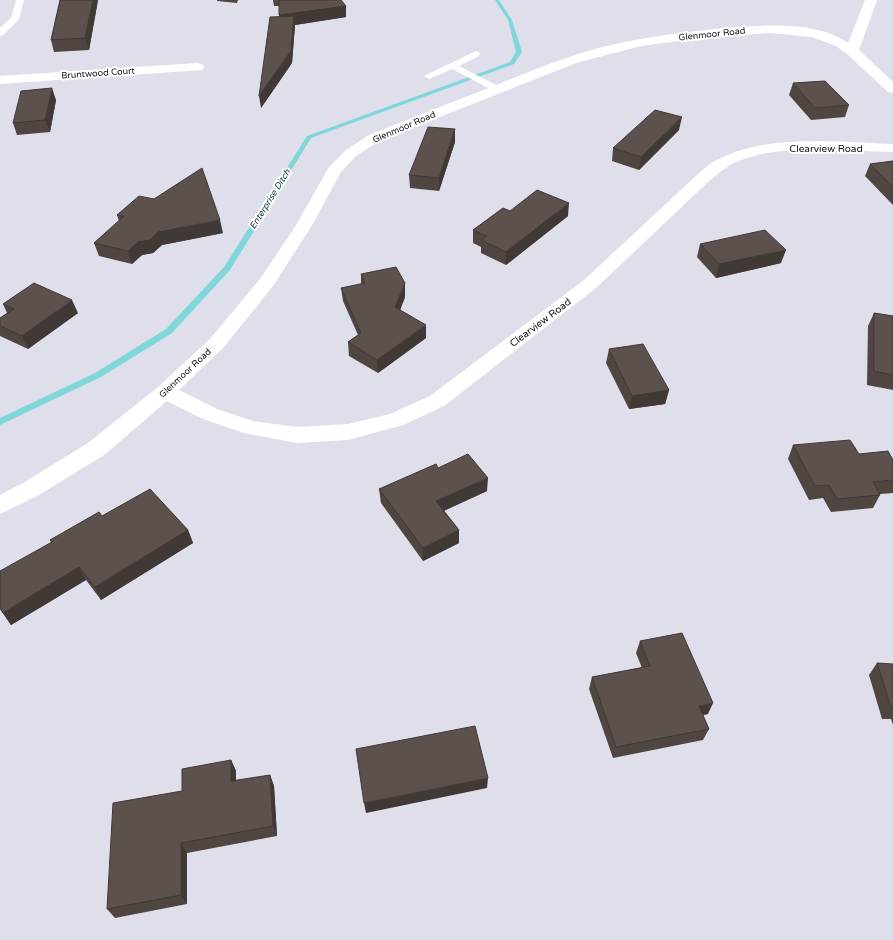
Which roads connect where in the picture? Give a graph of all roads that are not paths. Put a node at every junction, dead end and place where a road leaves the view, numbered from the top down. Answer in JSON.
{"nodes":[{"id":1,"x":20,"y":0,"type":"edge"},
{"id":2,"x":871,"y":0,"type":"edge"},
{"id":3,"x":0,"y":33,"type":"edge"},
{"id":4,"x":852,"y":51,"type":"junction"},
{"id":5,"x":476,"y":54,"type":"dead end"},
{"id":6,"x":452,"y":66,"type":"junction"},
{"id":7,"x":196,"y":67,"type":"dead end"},
{"id":8,"x":429,"y":76,"type":"dead end"},
{"id":9,"x":0,"y":80,"type":"edge"},
{"id":10,"x":497,"y":89,"type":"junction"},
{"id":11,"x":893,"y":89,"type":"edge"},
{"id":12,"x":893,"y":148,"type":"edge"},
{"id":13,"x":165,"y":392,"type":"junction"},
{"id":14,"x":0,"y":505,"type":"edge"}],
"edges":[{"from":1,"to":3,"type":"lane"},
{"from":2,"to":4,"type":"street"},
{"from":4,"to":10,"type":"street","name":"Glenmoor Road"},
{"from":4,"to":11,"type":"street","name":"Glenmoor Road"},
{"from":5,"to":6,"type":"lane"},
{"from":6,"to":8,"type":"lane"},
{"from":6,"to":10,"type":"lane"},
{"from":7,"to":9,"type":"street","name":"Bruntwood Court"},
{"from":10,"to":13,"type":"street","name":"Glenmoor Road"},
{"from":12,"to":13,"type":"street","name":"Clearview Road"},
{"from":13,"to":14,"type":"street","name":"Glenmoor Road"}]}
